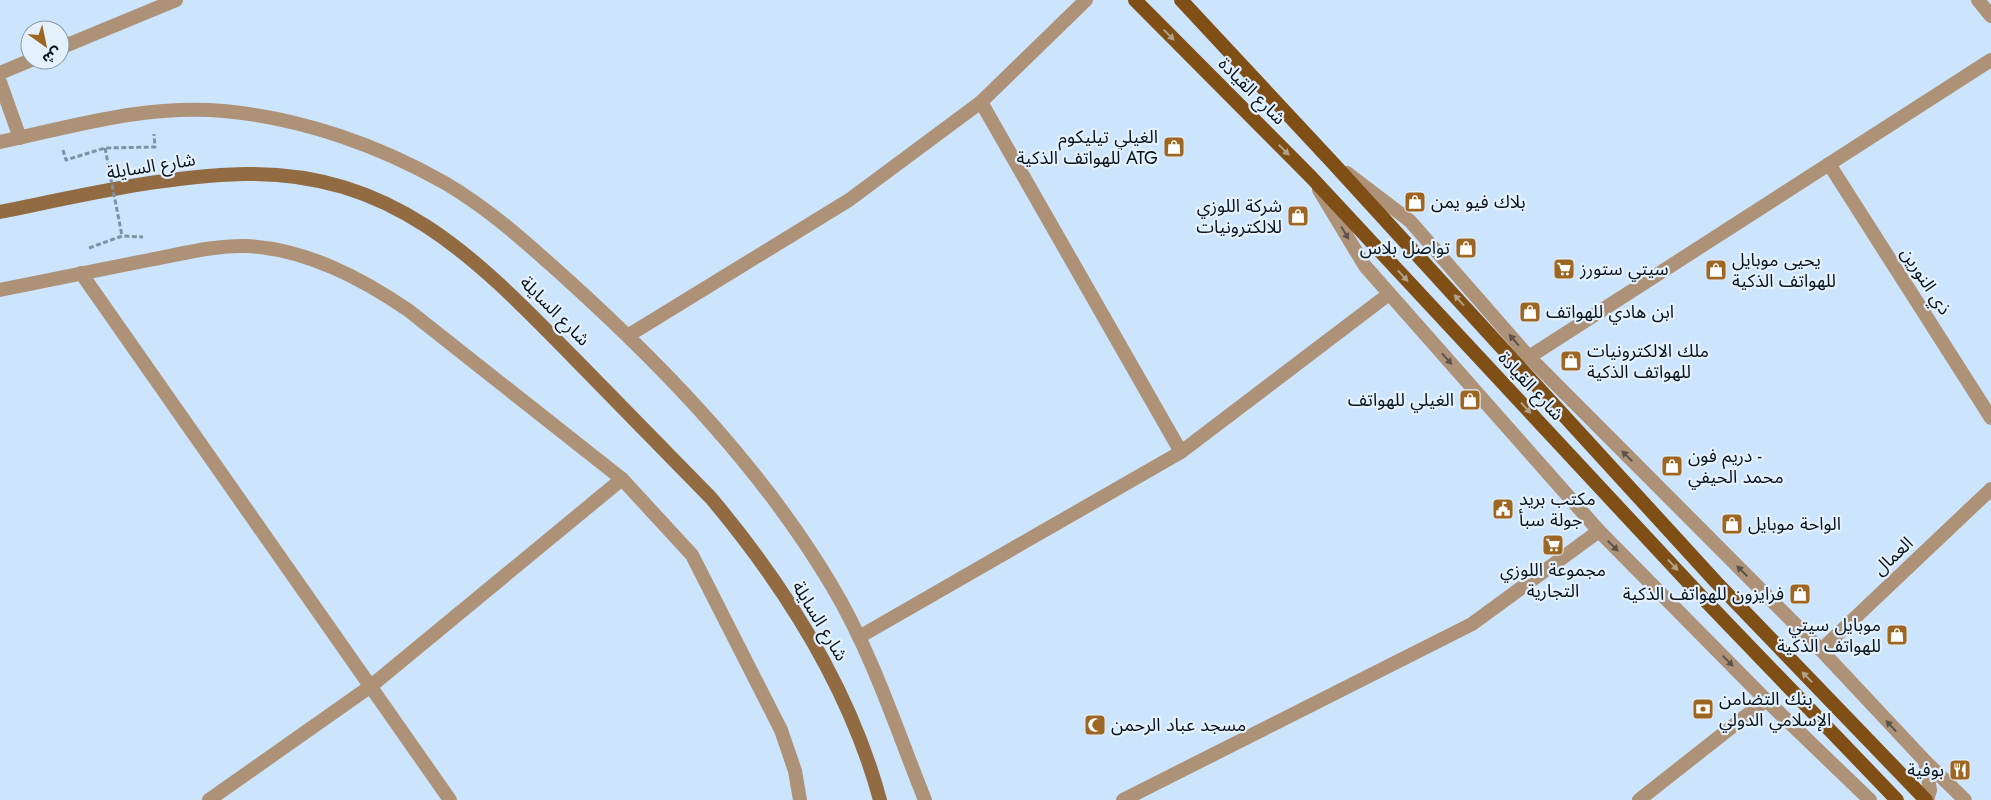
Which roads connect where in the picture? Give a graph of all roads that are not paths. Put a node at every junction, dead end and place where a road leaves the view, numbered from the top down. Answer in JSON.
{"nodes":[{"id":1,"x":176,"y":0,"type":"edge"},
{"id":2,"x":1086,"y":0,"type":"edge"},
{"id":3,"x":1134,"y":0,"type":"edge"},
{"id":4,"x":1181,"y":0,"type":"edge"},
{"id":5,"x":1978,"y":0,"type":"edge"},
{"id":6,"x":1991,"y":16,"type":"edge"},
{"id":7,"x":70,"y":44,"type":"edge"},
{"id":8,"x":1991,"y":60,"type":"edge"},
{"id":9,"x":20,"y":65,"type":"edge"},
{"id":10,"x":0,"y":73,"type":"edge"},
{"id":11,"x":0,"y":82,"type":"edge"},
{"id":12,"x":981,"y":102,"type":"junction"},
{"id":13,"x":20,"y":138,"type":"junction"},
{"id":14,"x":0,"y":142,"type":"edge"},
{"id":15,"x":1332,"y":162,"type":"junction"},
{"id":16,"x":1829,"y":164,"type":"junction"},
{"id":17,"x":1310,"y":177,"type":"junction"},
{"id":18,"x":0,"y":212,"type":"edge"},
{"id":19,"x":81,"y":273,"type":"junction"},
{"id":20,"x":0,"y":290,"type":"edge"},
{"id":21,"x":1388,"y":294,"type":"junction"},
{"id":22,"x":629,"y":335,"type":"junction"},
{"id":23,"x":1529,"y":357,"type":"junction"},
{"id":24,"x":1991,"y":418,"type":"edge"},
{"id":25,"x":1181,"y":452,"type":"junction"},
{"id":26,"x":622,"y":479,"type":"junction"},
{"id":27,"x":1991,"y":489,"type":"edge"},
{"id":28,"x":1599,"y":531,"type":"junction"},
{"id":29,"x":859,"y":637,"type":"junction"},
{"id":30,"x":1820,"y":650,"type":"junction"},
{"id":31,"x":371,"y":686,"type":"junction"},
{"id":32,"x":1766,"y":700,"type":"junction"},
{"id":33,"x":1925,"y":761,"type":"junction"},
{"id":34,"x":209,"y":800,"type":"edge"},
{"id":35,"x":450,"y":800,"type":"edge"},
{"id":36,"x":800,"y":800,"type":"edge"},
{"id":37,"x":880,"y":800,"type":"edge"},
{"id":38,"x":925,"y":800,"type":"edge"},
{"id":39,"x":1123,"y":800,"type":"edge"},
{"id":40,"x":1639,"y":800,"type":"edge"},
{"id":41,"x":1870,"y":800,"type":"edge"},
{"id":42,"x":1897,"y":800,"type":"edge"},
{"id":43,"x":1926,"y":800,"type":"edge"},
{"id":44,"x":1965,"y":800,"type":"edge"}],
"edges":[{"from":1,"to":7,"type":"street"},
{"from":2,"to":12,"type":"street"},
{"from":3,"to":17,"type":"main road","name":"شارع القيادة","one_way":true},
{"from":4,"to":15,"type":"main road","name":"شارع القيادة"},
{"from":5,"to":6,"type":"street"},
{"from":8,"to":16,"type":"street"},
{"from":9,"to":10,"type":"street"},
{"from":11,"to":13,"type":"street"},
{"from":12,"to":22,"type":"street"},
{"from":12,"to":25,"type":"street"},
{"from":13,"to":14,"type":"street"},
{"from":13,"to":22,"type":"street"},
{"from":23,"to":15,"type":"street","one_way":true},
{"from":43,"to":15,"type":"main road","name":"شارع القيادة","one_way":true},
{"from":16,"to":23,"type":"street"},
{"from":16,"to":24,"type":"street","name":"ذي النورين"},
{"from":17,"to":21,"type":"street","one_way":true},
{"from":17,"to":42,"type":"main road","name":"شارع القيادة","one_way":true},
{"from":18,"to":37,"type":"main road","name":"شارع السايلة"},
{"from":19,"to":20,"type":"street"},
{"from":19,"to":26,"type":"street"},
{"from":19,"to":31,"type":"street"},
{"from":21,"to":25,"type":"street"},
{"from":21,"to":28,"type":"street","one_way":true},
{"from":22,"to":29,"type":"street"},
{"from":30,"to":23,"type":"street","one_way":true},
{"from":25,"to":29,"type":"street"},
{"from":26,"to":31,"type":"street"},
{"from":26,"to":36,"type":"street"},
{"from":27,"to":30,"type":"street","name":"العمال"},
{"from":28,"to":32,"type":"street","one_way":true},
{"from":28,"to":39,"type":"street"},
{"from":29,"to":38,"type":"street"},
{"from":33,"to":30,"type":"street","one_way":true},
{"from":31,"to":34,"type":"street"},
{"from":31,"to":35,"type":"street"},
{"from":32,"to":40,"type":"street"},
{"from":32,"to":41,"type":"street"},
{"from":33,"to":43,"type":"street"},
{"from":33,"to":44,"type":"street"}]}
